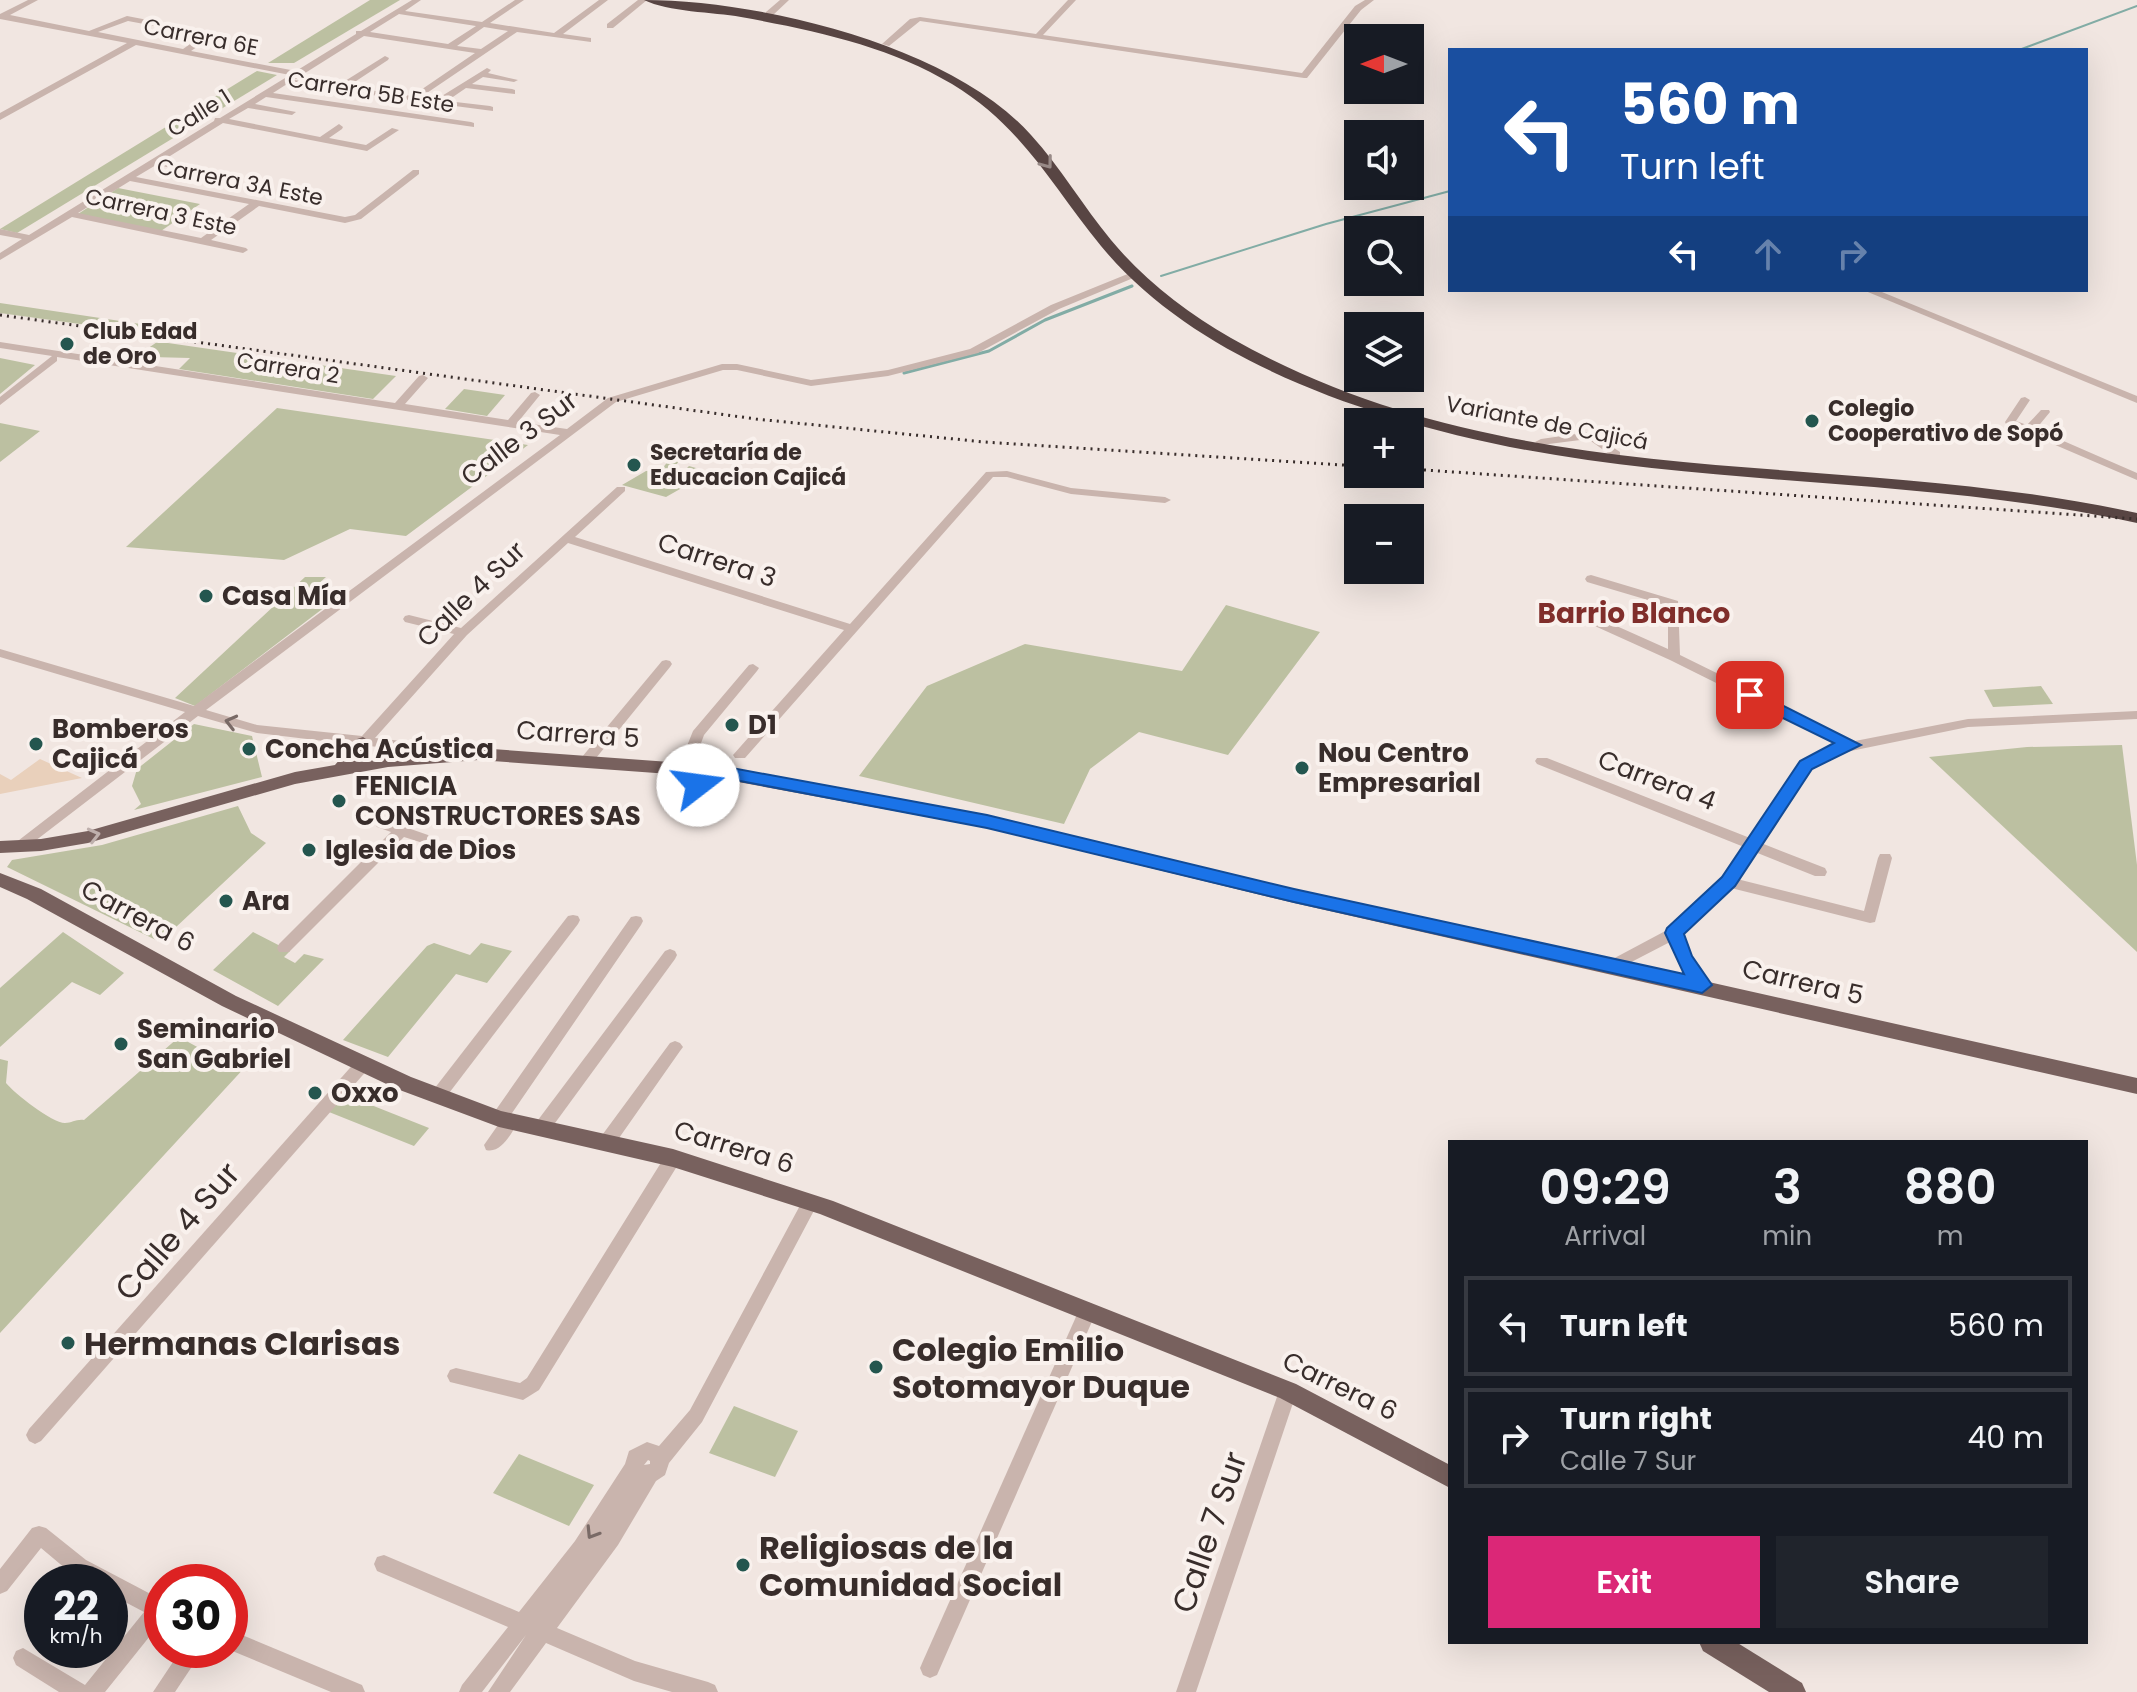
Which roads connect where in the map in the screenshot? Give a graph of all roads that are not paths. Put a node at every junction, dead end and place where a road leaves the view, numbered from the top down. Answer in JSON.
{"nodes":[{"id":1,"x":34,"y":0,"type":"edge"},
{"id":2,"x":409,"y":0,"type":"edge"},
{"id":3,"x":417,"y":0,"type":"edge"},
{"id":4,"x":520,"y":0,"type":"edge"},
{"id":5,"x":604,"y":0,"type":"edge"},
{"id":6,"x":643,"y":0,"type":"edge"},
{"id":7,"x":650,"y":0,"type":"edge"},
{"id":8,"x":676,"y":0,"type":"edge"},
{"id":9,"x":785,"y":0,"type":"edge"},
{"id":10,"x":1072,"y":0,"type":"edge"},
{"id":11,"x":1370,"y":0,"type":"edge"},
{"id":12,"x":398,"y":12,"type":"junction"},
{"id":13,"x":769,"y":14,"type":"junction"},
{"id":14,"x":1,"y":17,"type":"edge"},
{"id":15,"x":483,"y":25,"type":"junction"},
{"id":16,"x":610,"y":26,"type":"dead end"},
{"id":17,"x":516,"y":29,"type":"junction"},
{"id":18,"x":90,"y":33,"type":"junction"},
{"id":19,"x":358,"y":33,"type":"junction"},
{"id":20,"x":556,"y":35,"type":"junction"},
{"id":21,"x":1039,"y":35,"type":"junction"},
{"id":22,"x":588,"y":40,"type":"dead end"},
{"id":23,"x":133,"y":43,"type":"junction"},
{"id":24,"x":886,"y":44,"type":"junction"},
{"id":25,"x":449,"y":47,"type":"junction"},
{"id":26,"x":184,"y":52,"type":"junction"},
{"id":27,"x":482,"y":52,"type":"junction"},
{"id":28,"x":385,"y":58,"type":"dead end"},
{"id":29,"x":290,"y":75,"type":"junction"},
{"id":30,"x":514,"y":80,"type":"dead end"},
{"id":31,"x":465,"y":85,"type":"junction"},
{"id":32,"x":339,"y":88,"type":"junction"},
{"id":33,"x":512,"y":92,"type":"dead end"},
{"id":34,"x":265,"y":94,"type":"junction"},
{"id":35,"x":414,"y":98,"type":"junction"},
{"id":36,"x":435,"y":101,"type":"junction"},
{"id":37,"x":247,"y":105,"type":"junction"},
{"id":38,"x":490,"y":109,"type":"dead end"},
{"id":39,"x":292,"y":112,"type":"dead end"},
{"id":40,"x":412,"y":116,"type":"junction"},
{"id":41,"x":0,"y":117,"type":"edge"},
{"id":42,"x":218,"y":120,"type":"junction"},
{"id":43,"x":471,"y":125,"type":"dead end"},
{"id":44,"x":339,"y":127,"type":"dead end"},
{"id":45,"x":395,"y":130,"type":"dead end"},
{"id":46,"x":322,"y":139,"type":"junction"},
{"id":47,"x":155,"y":162,"type":"junction"},
{"id":48,"x":416,"y":172,"type":"dead end"},
{"id":49,"x":228,"y":176,"type":"dead end"},
{"id":50,"x":124,"y":177,"type":"junction"},
{"id":51,"x":257,"y":203,"type":"junction"},
{"id":52,"x":71,"y":214,"type":"junction"},
{"id":53,"x":0,"y":232,"type":"edge"},
{"id":54,"x":26,"y":237,"type":"junction"},
{"id":55,"x":204,"y":241,"type":"junction"},
{"id":56,"x":0,"y":249,"type":"edge"},
{"id":57,"x":243,"y":250,"type":"dead end"},
{"id":58,"x":0,"y":257,"type":"edge"},
{"id":59,"x":1141,"y":276,"type":"junction"},
{"id":60,"x":1163,"y":292,"type":"junction"},
{"id":61,"x":1873,"y":292,"type":"edge"},
{"id":62,"x":0,"y":348,"type":"edge"},
{"id":63,"x":53,"y":359,"type":"junction"},
{"id":64,"x":423,"y":378,"type":"dead end"},
{"id":65,"x":535,"y":395,"type":"dead end"},
{"id":66,"x":2025,"y":400,"type":"dead end"},
{"id":67,"x":2137,"y":400,"type":"edge"},
{"id":68,"x":0,"y":402,"type":"edge"},
{"id":69,"x":399,"y":405,"type":"junction"},
{"id":70,"x":2045,"y":412,"type":"dead end"},
{"id":71,"x":511,"y":423,"type":"junction"},
{"id":72,"x":2029,"y":430,"type":"junction"},
{"id":73,"x":566,"y":436,"type":"junction"},
{"id":74,"x":1541,"y":442,"type":"junction"},
{"id":75,"x":1616,"y":454,"type":"junction"},
{"id":76,"x":2137,"y":477,"type":"edge"},
{"id":77,"x":621,"y":489,"type":"dead end"},
{"id":78,"x":1165,"y":500,"type":"dead end"},
{"id":79,"x":2137,"y":510,"type":"edge"},
{"id":80,"x":2137,"y":518,"type":"edge"},
{"id":81,"x":568,"y":539,"type":"junction"},
{"id":82,"x":1591,"y":579,"type":"dead end"},
{"id":83,"x":1570,"y":610,"type":"dead end"},
{"id":84,"x":409,"y":619,"type":"dead end"},
{"id":85,"x":851,"y":628,"type":"junction"},
{"id":86,"x":463,"y":632,"type":"junction"},
{"id":87,"x":0,"y":653,"type":"edge"},
{"id":88,"x":1674,"y":657,"type":"junction"},
{"id":89,"x":666,"y":664,"type":"dead end"},
{"id":90,"x":753,"y":668,"type":"dead end"},
{"id":91,"x":192,"y":712,"type":"junction"},
{"id":92,"x":2137,"y":715,"type":"edge"},
{"id":93,"x":363,"y":743,"type":"junction"},
{"id":94,"x":1852,"y":745,"type":"junction"},
{"id":95,"x":692,"y":751,"type":"dead end"},
{"id":96,"x":478,"y":754,"type":"junction"},
{"id":97,"x":740,"y":755,"type":"dead end"},
{"id":98,"x":587,"y":760,"type":"junction"},
{"id":99,"x":1542,"y":761,"type":"dead end"},
{"id":100,"x":342,"y":767,"type":"junction"},
{"id":101,"x":382,"y":824,"type":"dead end"},
{"id":102,"x":401,"y":831,"type":"junction"},
{"id":103,"x":423,"y":838,"type":"dead end"},
{"id":104,"x":1754,"y":846,"type":"junction"},
{"id":105,"x":5,"y":847,"type":"edge"},
{"id":106,"x":1885,"y":858,"type":"dead end"},
{"id":107,"x":1820,"y":872,"type":"dead end"},
{"id":108,"x":0,"y":880,"type":"edge"},
{"id":109,"x":1728,"y":882,"type":"junction"},
{"id":110,"x":573,"y":920,"type":"dead end"},
{"id":111,"x":636,"y":921,"type":"dead end"},
{"id":112,"x":1674,"y":933,"type":"junction"},
{"id":113,"x":284,"y":948,"type":"dead end"},
{"id":114,"x":670,"y":955,"type":"dead end"},
{"id":115,"x":1614,"y":965,"type":"junction"},
{"id":116,"x":1702,"y":985,"type":"junction"},
{"id":117,"x":675,"y":1047,"type":"dead end"},
{"id":118,"x":363,"y":1064,"type":"junction"},
{"id":119,"x":2137,"y":1086,"type":"edge"},
{"id":120,"x":437,"y":1097,"type":"junction"},
{"id":121,"x":504,"y":1120,"type":"junction"},
{"id":122,"x":541,"y":1129,"type":"junction"},
{"id":123,"x":606,"y":1143,"type":"junction"},
{"id":124,"x":492,"y":1145,"type":"dead end"},
{"id":125,"x":673,"y":1158,"type":"junction"},
{"id":126,"x":810,"y":1203,"type":"junction"},
{"id":127,"x":1088,"y":1310,"type":"junction"},
{"id":128,"x":456,"y":1376,"type":"dead end"},
{"id":129,"x":1288,"y":1391,"type":"junction"},
{"id":130,"x":35,"y":1435,"type":"dead end"},
{"id":131,"x":1448,"y":1476,"type":"edge"},
{"id":132,"x":75,"y":1564,"type":"edge"},
{"id":133,"x":384,"y":1564,"type":"dead end"},
{"id":134,"x":0,"y":1584,"type":"edge"},
{"id":135,"x":564,"y":1586,"type":"junction"},
{"id":136,"x":522,"y":1622,"type":"junction"},
{"id":137,"x":144,"y":1629,"type":"edge"},
{"id":138,"x":543,"y":1630,"type":"junction"},
{"id":139,"x":1715,"y":1644,"type":"edge"},
{"id":140,"x":248,"y":1647,"type":"edge"},
{"id":141,"x":23,"y":1658,"type":"dead end"},
{"id":142,"x":180,"y":1668,"type":"edge"},
{"id":143,"x":930,"y":1668,"type":"dead end"},
{"id":144,"x":78,"y":1692,"type":"edge"},
{"id":145,"x":92,"y":1692,"type":"edge"},
{"id":146,"x":163,"y":1692,"type":"edge"},
{"id":147,"x":355,"y":1692,"type":"edge"},
{"id":148,"x":469,"y":1692,"type":"edge"},
{"id":149,"x":498,"y":1692,"type":"edge"},
{"id":150,"x":708,"y":1692,"type":"edge"},
{"id":151,"x":1186,"y":1692,"type":"edge"},
{"id":152,"x":1793,"y":1692,"type":"edge"}],
"edges":[{"from":1,"to":14,"type":"street"},
{"from":2,"to":19,"type":"street","name":"Calle 1"},
{"from":3,"to":12,"type":"street","name":"Calle 1"},
{"from":4,"to":15,"type":"street"},
{"from":5,"to":20,"type":"street"},
{"from":6,"to":16,"type":"street"},
{"from":7,"to":59,"type":"highway","name":"Variante de Cajicá","one_way":true},
{"from":8,"to":13,"type":"highway","name":"Variante de Cajicá"},
{"from":9,"to":13,"type":"street"},
{"from":10,"to":21,"type":"street"},
{"from":11,"to":21,"type":"street"},
{"from":12,"to":15,"type":"street"},
{"from":12,"to":19,"type":"street","name":"Calle 1"},
{"from":13,"to":24,"type":"highway","name":"Variante de Cajicá"},
{"from":14,"to":18,"type":"street","name":"Carrera 6E"},
{"from":14,"to":23,"type":"street","name":"Carrera 6E"},
{"from":15,"to":17,"type":"street"},
{"from":15,"to":25,"type":"street"},
{"from":17,"to":20,"type":"street"},
{"from":17,"to":27,"type":"street"},
{"from":18,"to":23,"type":"street","name":"Carrera 6E"},
{"from":18,"to":26,"type":"street"},
{"from":19,"to":25,"type":"street"},
{"from":19,"to":29,"type":"street","name":"Calle 1"},
{"from":20,"to":22,"type":"street"},
{"from":21,"to":24,"type":"street"},
{"from":23,"to":26,"type":"street","name":"Carrera 6E"},
{"from":23,"to":29,"type":"street","name":"Carrera 6E"},
{"from":23,"to":41,"type":"street"},
{"from":24,"to":59,"type":"highway","name":"Variante de Cajicá"},
{"from":25,"to":27,"type":"street"},
{"from":26,"to":29,"type":"street","name":"Carrera 6E"},
{"from":27,"to":35,"type":"street"},
{"from":28,"to":32,"type":"street"},
{"from":29,"to":32,"type":"street"},
{"from":29,"to":34,"type":"street","name":"Calle 1"},
{"from":29,"to":42,"type":"street","name":"Calle 1"},
{"from":30,"to":31,"type":"street"},
{"from":31,"to":33,"type":"street"},
{"from":31,"to":36,"type":"street"},
{"from":32,"to":35,"type":"street"},
{"from":34,"to":37,"type":"street","name":"Calle 1"},
{"from":34,"to":40,"type":"street","name":"Carrera 5B Este"},
{"from":35,"to":36,"type":"street"},
{"from":36,"to":38,"type":"street"},
{"from":36,"to":40,"type":"street"},
{"from":37,"to":39,"type":"street"},
{"from":37,"to":42,"type":"street","name":"Calle 1"},
{"from":40,"to":43,"type":"street","name":"Carrera 5B Este"},
{"from":42,"to":46,"type":"street"},
{"from":42,"to":47,"type":"street","name":"Calle 1"},
{"from":42,"to":50,"type":"street","name":"Calle 1"},
{"from":44,"to":46,"type":"street"},
{"from":45,"to":46,"type":"street"},
{"from":47,"to":49,"type":"street"},
{"from":47,"to":50,"type":"street","name":"Calle 1"},
{"from":48,"to":51,"type":"street","name":"Carrera 3A Este"},
{"from":50,"to":51,"type":"street","name":"Carrera 3A Este"},
{"from":50,"to":52,"type":"street","name":"Calle 1"},
{"from":50,"to":54,"type":"street","name":"Calle 1"},
{"from":51,"to":55,"type":"street"},
{"from":52,"to":54,"type":"street","name":"Calle 1"},
{"from":52,"to":55,"type":"street","name":"Carrera 3 Este"},
{"from":53,"to":54,"type":"street"},
{"from":54,"to":56,"type":"street","name":"Calle 1"},
{"from":54,"to":58,"type":"street","name":"Calle 1"},
{"from":55,"to":57,"type":"street","name":"Carrera 3 Este"},
{"from":59,"to":60,"type":"highway","name":"Variante de Cajicá"},
{"from":59,"to":73,"type":"street","name":"Calle 3 Sur"},
{"from":60,"to":74,"type":"highway","name":"Variante de Cajicá"},
{"from":60,"to":80,"type":"highway","name":"Variante de Cajicá"},
{"from":61,"to":67,"type":"street"},
{"from":62,"to":63,"type":"street"},
{"from":62,"to":69,"type":"street","name":"Carrera 2"},
{"from":63,"to":68,"type":"street"},
{"from":63,"to":73,"type":"street"},
{"from":64,"to":69,"type":"street"},
{"from":65,"to":71,"type":"street"},
{"from":66,"to":72,"type":"street"},
{"from":69,"to":71,"type":"street","name":"Carrera 2"},
{"from":70,"to":72,"type":"street"},
{"from":71,"to":73,"type":"street","name":"Carrera 2"},
{"from":72,"to":76,"type":"street"},
{"from":73,"to":91,"type":"street","name":"Calle 3 Sur"},
{"from":74,"to":75,"type":"highway","name":"Variante de Cajicá"},
{"from":74,"to":75,"type":"street"},
{"from":75,"to":79,"type":"highway","name":"Variante de Cajicá"},
{"from":77,"to":81,"type":"street","name":"Calle 4 Sur"},
{"from":78,"to":85,"type":"street"},
{"from":81,"to":85,"type":"street","name":"Carrera 3"},
{"from":81,"to":86,"type":"street","name":"Calle 4 Sur"},
{"from":82,"to":88,"type":"street"},
{"from":83,"to":88,"type":"street"},
{"from":84,"to":86,"type":"street"},
{"from":85,"to":97,"type":"street"},
{"from":86,"to":93,"type":"street","name":"Calle 4 Sur"},
{"from":87,"to":91,"type":"street","name":"Carrera 5"},
{"from":88,"to":94,"type":"street"},
{"from":89,"to":98,"type":"street"},
{"from":90,"to":95,"type":"street"},
{"from":93,"to":91,"type":"street","name":"Carrera 5","one_way":true},
{"from":91,"to":105,"type":"street","name":"Calle 3 Sur"},
{"from":92,"to":94,"type":"street"},
{"from":93,"to":96,"type":"street","name":"Carrera 5"},
{"from":93,"to":100,"type":"main road"},
{"from":94,"to":104,"type":"street"},
{"from":96,"to":98,"type":"main road","name":"Carrera 5"},
{"from":96,"to":100,"type":"main road","name":"Carrera 6"},
{"from":98,"to":115,"type":"main road","name":"Carrera 5"},
{"from":99,"to":104,"type":"street","name":"Carrera 4"},
{"from":105,"to":100,"type":"main road","name":"Carrera 6","one_way":true},
{"from":101,"to":102,"type":"street"},
{"from":102,"to":103,"type":"street"},
{"from":102,"to":113,"type":"street"},
{"from":104,"to":107,"type":"street","name":"Carrera 4"},
{"from":104,"to":109,"type":"street"},
{"from":106,"to":109,"type":"street"},
{"from":108,"to":118,"type":"main road","name":"Carrera 6"},
{"from":109,"to":112,"type":"street"},
{"from":110,"to":120,"type":"street"},
{"from":111,"to":121,"type":"street"},
{"from":112,"to":115,"type":"street"},
{"from":112,"to":116,"type":"street"},
{"from":114,"to":122,"type":"street"},
{"from":115,"to":116,"type":"main road","name":"Carrera 5"},
{"from":116,"to":119,"type":"main road","name":"Carrera 5"},
{"from":117,"to":123,"type":"street"},
{"from":118,"to":120,"type":"main road","name":"Carrera 6"},
{"from":118,"to":130,"type":"street","name":"Calle 4 Sur"},
{"from":120,"to":121,"type":"main road","name":"Carrera 6"},
{"from":121,"to":122,"type":"main road","name":"Carrera 6"},
{"from":121,"to":124,"type":"street"},
{"from":122,"to":123,"type":"main road","name":"Carrera 6"},
{"from":123,"to":125,"type":"main road","name":"Carrera 6"},
{"from":125,"to":126,"type":"main road","name":"Carrera 6"},
{"from":125,"to":128,"type":"street"},
{"from":126,"to":127,"type":"main road","name":"Carrera 6"},
{"from":126,"to":135,"type":"street"},
{"from":127,"to":129,"type":"main road","name":"Carrera 6"},
{"from":127,"to":143,"type":"street"},
{"from":129,"to":131,"type":"main road","name":"Carrera 6"},
{"from":129,"to":151,"type":"street","name":"Calle 7 Sur"},
{"from":132,"to":134,"type":"street"},
{"from":133,"to":136,"type":"street"},
{"from":135,"to":136,"type":"street"},
{"from":135,"to":138,"type":"street"},
{"from":136,"to":138,"type":"street"},
{"from":136,"to":148,"type":"street"},
{"from":137,"to":145,"type":"street"},
{"from":138,"to":149,"type":"street"},
{"from":138,"to":150,"type":"street"},
{"from":139,"to":152,"type":"main road"},
{"from":140,"to":147,"type":"street"},
{"from":141,"to":144,"type":"street"},
{"from":142,"to":146,"type":"street"}]}
